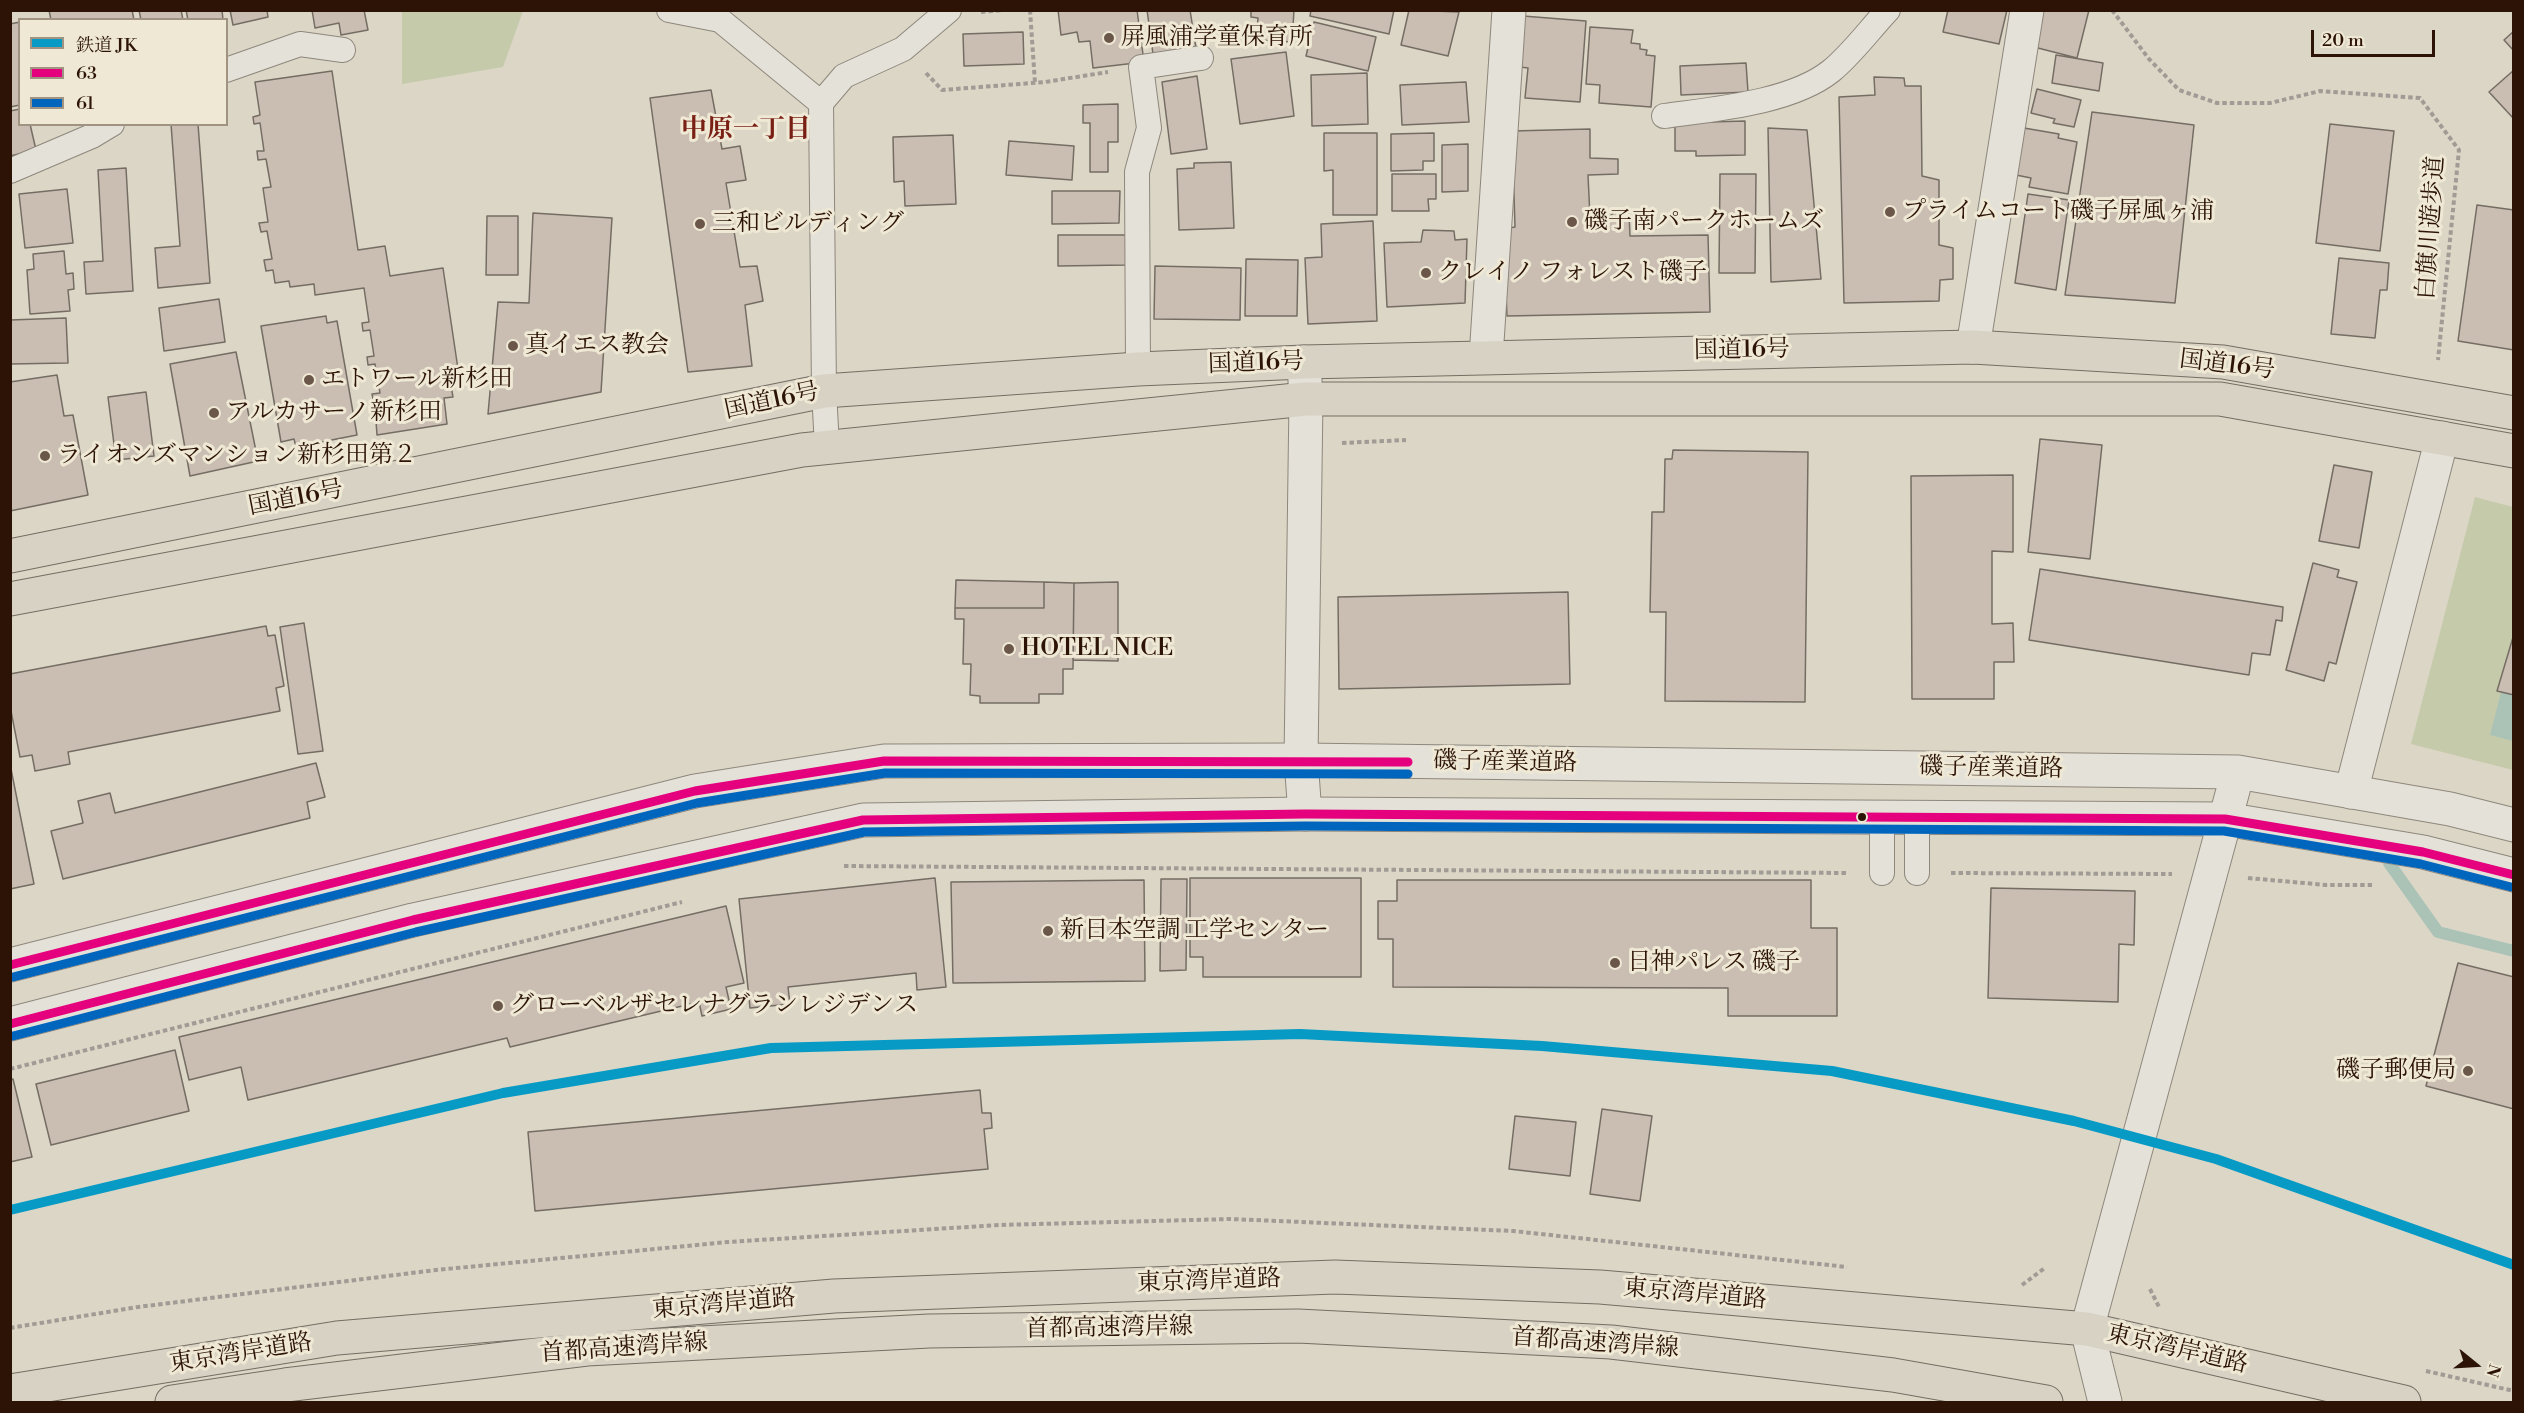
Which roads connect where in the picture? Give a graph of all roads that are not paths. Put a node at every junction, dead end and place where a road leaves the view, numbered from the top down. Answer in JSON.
{"nodes":[{"id":1,"x":669,"y":10,"type":"edge"},
{"id":2,"x":949,"y":10,"type":"edge"},
{"id":3,"x":1509,"y":10,"type":"edge"},
{"id":4,"x":1888,"y":10,"type":"edge"},
{"id":5,"x":2027,"y":10,"type":"edge"},
{"id":6,"x":343,"y":50,"type":"dead end"},
{"id":7,"x":1201,"y":58,"type":"dead end"},
{"id":8,"x":228,"y":69,"type":"edge"},
{"id":9,"x":821,"y":103,"type":"junction"},
{"id":10,"x":1664,"y":116,"type":"dead end"},
{"id":11,"x":109,"y":126,"type":"edge"},
{"id":12,"x":10,"y":171,"type":"edge"},
{"id":13,"x":1973,"y":347,"type":"junction"},
{"id":14,"x":1486,"y":357,"type":"junction"},
{"id":15,"x":1304,"y":362,"type":"junction"},
{"id":16,"x":1138,"y":369,"type":"junction"},
{"id":17,"x":824,"y":391,"type":"junction"},
{"id":18,"x":1306,"y":399,"type":"junction"},
{"id":19,"x":2514,"y":413,"type":"edge"},
{"id":20,"x":2442,"y":438,"type":"junction"},
{"id":21,"x":827,"y":447,"type":"junction"},
{"id":22,"x":2514,"y":450,"type":"edge"},
{"id":23,"x":10,"y":556,"type":"edge"},
{"id":24,"x":10,"y":599,"type":"edge"},
{"id":25,"x":1301,"y":760,"type":"junction"},
{"id":26,"x":2238,"y":772,"type":"junction"},
{"id":27,"x":2351,"y":792,"type":"junction"},
{"id":28,"x":1305,"y":814,"type":"junction"},
{"id":29,"x":1882,"y":817,"type":"junction"},
{"id":30,"x":1917,"y":817,"type":"junction"},
{"id":31,"x":2224,"y":819,"type":"junction"},
{"id":32,"x":2514,"y":825,"type":"edge"},
{"id":33,"x":1882,"y":873,"type":"road end"},
{"id":34,"x":1917,"y":873,"type":"road end"},
{"id":35,"x":2514,"y":875,"type":"edge"},
{"id":36,"x":10,"y":965,"type":"edge"},
{"id":37,"x":10,"y":1024,"type":"edge"},
{"id":38,"x":2087,"y":1329,"type":"junction"},
{"id":39,"x":10,"y":1391,"type":"edge"},
{"id":40,"x":172,"y":1402,"type":"edge"},
{"id":41,"x":2046,"y":1402,"type":"edge"},
{"id":42,"x":2105,"y":1402,"type":"edge"},
{"id":43,"x":2404,"y":1402,"type":"edge"}],
"edges":[{"from":1,"to":9,"type":"lane"},
{"from":2,"to":9,"type":"lane"},
{"from":3,"to":14,"type":"street"},
{"from":4,"to":10,"type":"lane"},
{"from":5,"to":13,"type":"street"},
{"from":6,"to":8,"type":"lane"},
{"from":7,"to":16,"type":"lane"},
{"from":9,"to":17,"type":"lane"},
{"from":11,"to":12,"type":"lane"},
{"from":13,"to":14,"type":"highway","name":"国道16号"},
{"from":13,"to":19,"type":"highway","name":"国道16号"},
{"from":14,"to":15,"type":"highway","name":"国道16号"},
{"from":15,"to":16,"type":"highway","name":"国道16号"},
{"from":15,"to":18,"type":"street"},
{"from":16,"to":17,"type":"highway","name":"国道16号"},
{"from":17,"to":21,"type":"lane"},
{"from":17,"to":23,"type":"highway","name":"国道16号"},
{"from":18,"to":20,"type":"highway","name":"国道16号"},
{"from":18,"to":21,"type":"highway","name":"国道16号"},
{"from":18,"to":25,"type":"street"},
{"from":20,"to":22,"type":"highway","name":"国道16号"},
{"from":20,"to":27,"type":"street"},
{"from":21,"to":24,"type":"highway","name":"国道16号"},
{"from":25,"to":26,"type":"street","name":"磯子産業道路"},
{"from":25,"to":28,"type":"street"},
{"from":25,"to":36,"type":"street","name":"磯子産業道路"},
{"from":26,"to":27,"type":"street","name":"磯子産業道路"},
{"from":26,"to":31,"type":"street"},
{"from":27,"to":32,"type":"street","name":"磯子産業道路"},
{"from":28,"to":29,"type":"street","name":"磯子産業道路"},
{"from":28,"to":37,"type":"street","name":"磯子産業道路"},
{"from":29,"to":30,"type":"street","name":"磯子産業道路"},
{"from":29,"to":33,"type":"lane"},
{"from":30,"to":31,"type":"street","name":"磯子産業道路"},
{"from":30,"to":34,"type":"lane"},
{"from":31,"to":35,"type":"street","name":"磯子産業道路"},
{"from":31,"to":38,"type":"street"},
{"from":38,"to":39,"type":"highway","name":"東京湾岸道路"},
{"from":38,"to":42,"type":"street"},
{"from":38,"to":43,"type":"highway","name":"東京湾岸道路"},
{"from":40,"to":41,"type":"highway","name":"首都高速湾岸線"}]}
